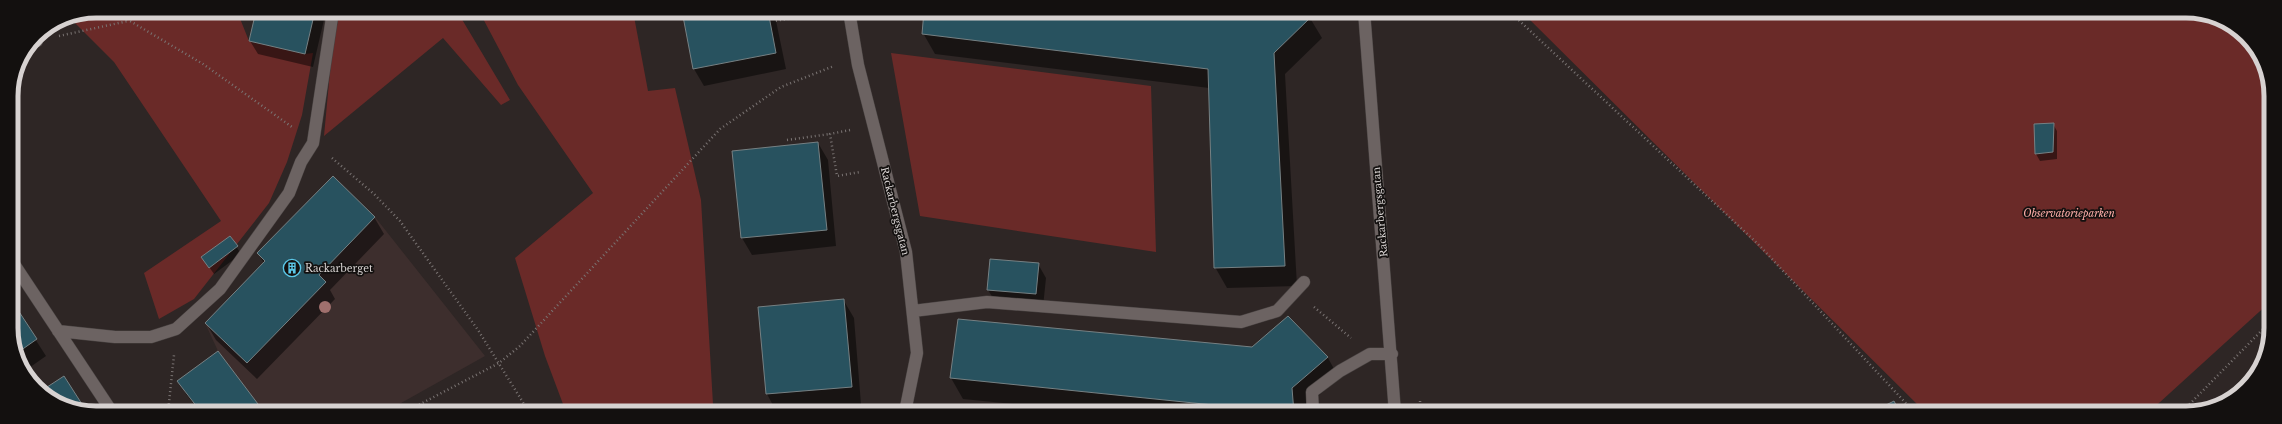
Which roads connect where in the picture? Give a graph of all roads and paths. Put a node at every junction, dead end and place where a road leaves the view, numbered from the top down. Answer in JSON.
{"nodes":[{"id":1,"x":124,"y":18,"type":"edge"},
{"id":2,"x":332,"y":18,"type":"edge"},
{"id":3,"x":773,"y":18,"type":"edge"},
{"id":4,"x":792,"y":18,"type":"edge"},
{"id":5,"x":850,"y":18,"type":"edge"},
{"id":6,"x":1364,"y":18,"type":"edge"},
{"id":7,"x":1516,"y":18,"type":"edge"},
{"id":8,"x":129,"y":21,"type":"junction"},
{"id":9,"x":44,"y":38,"type":"edge"},
{"id":10,"x":858,"y":64,"type":"junction"},
{"id":11,"x":874,"y":126,"type":"junction"},
{"id":12,"x":830,"y":134,"type":"junction"},
{"id":13,"x":787,"y":140,"type":"dead end"},
{"id":14,"x":313,"y":142,"type":"junction"},
{"id":15,"x":884,"y":168,"type":"junction"},
{"id":16,"x":18,"y":270,"type":"edge"},
{"id":17,"x":1299,"y":287,"type":"joint"},
{"id":18,"x":913,"y":311,"type":"junction"},
{"id":19,"x":2264,"y":328,"type":"edge"},
{"id":20,"x":176,"y":329,"type":"junction"},
{"id":21,"x":58,"y":331,"type":"junction"},
{"id":22,"x":1370,"y":354,"type":"junction"},
{"id":23,"x":1392,"y":354,"type":"junction"},
{"id":24,"x":499,"y":363,"type":"junction"},
{"id":25,"x":108,"y":406,"type":"edge"},
{"id":26,"x":169,"y":406,"type":"edge"},
{"id":27,"x":417,"y":406,"type":"edge"},
{"id":28,"x":525,"y":406,"type":"edge"},
{"id":29,"x":906,"y":406,"type":"edge"},
{"id":30,"x":1313,"y":406,"type":"edge"},
{"id":31,"x":1395,"y":406,"type":"edge"},
{"id":32,"x":1908,"y":406,"type":"edge"},
{"id":33,"x":2188,"y":406,"type":"edge"}],
"edges":[{"from":1,"to":8,"type":"path"},
{"from":2,"to":14,"type":"street"},
{"from":3,"to":4,"type":"path"},
{"from":5,"to":10,"type":"street","name":"Rackarbergsgatan"},
{"from":6,"to":23,"type":"street","name":"Rackarbergsgatan"},
{"from":7,"to":32,"type":"path"},
{"from":8,"to":9,"type":"path"},
{"from":8,"to":14,"type":"path"},
{"from":10,"to":11,"type":"street","name":"Rackarbergsgatan"},
{"from":10,"to":24,"type":"path"},
{"from":11,"to":12,"type":"path"},
{"from":11,"to":15,"type":"street","name":"Rackarbergsgatan"},
{"from":12,"to":13,"type":"path"},
{"from":12,"to":15,"type":"path"},
{"from":14,"to":20,"type":"street"},
{"from":14,"to":24,"type":"path"},
{"from":15,"to":18,"type":"street","name":"Rackarbergsgatan"},
{"from":16,"to":21,"type":"street"},
{"from":17,"to":18,"type":"street"},
{"from":17,"to":22,"type":"path"},
{"from":18,"to":29,"type":"street","name":"Rackarbergsgatan"},
{"from":19,"to":33,"type":"path"},
{"from":20,"to":21,"type":"street"},
{"from":20,"to":26,"type":"path"},
{"from":21,"to":25,"type":"street"},
{"from":22,"to":23,"type":"street"},
{"from":22,"to":30,"type":"street"},
{"from":23,"to":31,"type":"street","name":"Rackarbergsgatan"},
{"from":24,"to":27,"type":"path"},
{"from":24,"to":28,"type":"path"}]}
